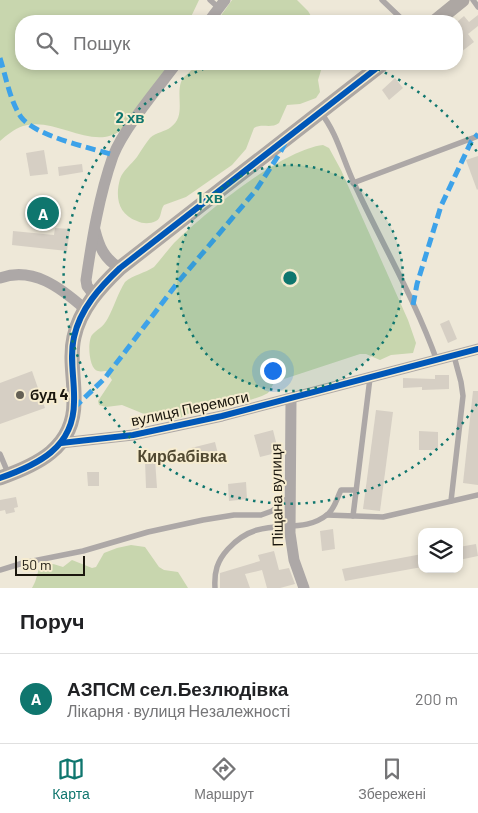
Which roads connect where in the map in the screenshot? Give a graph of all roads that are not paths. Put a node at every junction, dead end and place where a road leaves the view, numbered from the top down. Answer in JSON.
{"nodes":[{"id":1,"x":382,"y":0,"type":"edge"},
{"id":2,"x":462,"y":0,"type":"edge"},
{"id":3,"x":473,"y":0,"type":"edge"},
{"id":4,"x":218,"y":3,"type":"edge"},
{"id":5,"x":478,"y":7,"type":"edge"},
{"id":6,"x":212,"y":15,"type":"edge"},
{"id":7,"x":398,"y":15,"type":"edge"},
{"id":8,"x":443,"y":15,"type":"edge"},
{"id":9,"x":172,"y":70,"type":"edge"},
{"id":10,"x":374,"y":70,"type":"edge"},
{"id":11,"x":320,"y":112,"type":"junction"},
{"id":12,"x":478,"y":136,"type":"edge"},
{"id":13,"x":353,"y":183,"type":"junction"},
{"id":14,"x":95,"y":228,"type":"junction"},
{"id":15,"x":120,"y":268,"type":"junction"},
{"id":16,"x":0,"y":278,"type":"edge"},
{"id":17,"x":94,"y":295,"type":"junction"},
{"id":18,"x":85,"y":309,"type":"junction"},
{"id":19,"x":478,"y":349,"type":"edge"},
{"id":20,"x":454,"y":356,"type":"junction"},
{"id":21,"x":436,"y":360,"type":"junction"},
{"id":22,"x":370,"y":378,"type":"junction"},
{"id":23,"x":291,"y":399,"type":"junction"},
{"id":24,"x":61,"y":443,"type":"junction"},
{"id":25,"x":0,"y":454,"type":"edge"},
{"id":26,"x":4,"y":477,"type":"edge"},
{"id":27,"x":356,"y":490,"type":"junction"},
{"id":28,"x":478,"y":495,"type":"edge"},
{"id":29,"x":289,"y":497,"type":"junction"},
{"id":30,"x":451,"y":501,"type":"junction"},
{"id":31,"x":327,"y":515,"type":"junction"},
{"id":32,"x":353,"y":516,"type":"junction"},
{"id":33,"x":289,"y":526,"type":"junction"},
{"id":34,"x":0,"y":570,"type":"edge"},
{"id":35,"x":215,"y":588,"type":"edge"},
{"id":36,"x":304,"y":588,"type":"edge"}],
"edges":[{"from":1,"to":7,"type":"lane"},
{"from":2,"to":8,"type":"street"},
{"from":3,"to":5,"type":"lane"},
{"from":4,"to":6,"type":"street"},
{"from":9,"to":14,"type":"street"},
{"from":10,"to":11,"type":"street"},
{"from":11,"to":13,"type":"lane"},
{"from":11,"to":15,"type":"street"},
{"from":12,"to":13,"type":"lane"},
{"from":13,"to":21,"type":"lane"},
{"from":14,"to":15,"type":"street"},
{"from":14,"to":17,"type":"street"},
{"from":15,"to":17,"type":"street"},
{"from":16,"to":18,"type":"street"},
{"from":17,"to":18,"type":"street"},
{"from":18,"to":24,"type":"street"},
{"from":19,"to":20,"type":"street","name":"вулиця Перемоги"},
{"from":20,"to":21,"type":"street","name":"вулиця Перемоги"},
{"from":20,"to":30,"type":"lane"},
{"from":21,"to":22,"type":"street","name":"вулиця Перемоги"},
{"from":22,"to":23,"type":"street","name":"вулиця Перемоги"},
{"from":22,"to":27,"type":"lane"},
{"from":23,"to":24,"type":"street","name":"вулиця Перемоги"},
{"from":23,"to":29,"type":"street","name":"Піщана вулиця"},
{"from":24,"to":26,"type":"street"},
{"from":25,"to":26,"type":"lane"},
{"from":27,"to":31,"type":"lane"},
{"from":27,"to":32,"type":"lane"},
{"from":28,"to":30,"type":"lane"},
{"from":29,"to":33,"type":"street","name":"Піщана вулиця"},
{"from":29,"to":34,"type":"lane"},
{"from":30,"to":32,"type":"lane"},
{"from":31,"to":32,"type":"lane"},
{"from":31,"to":33,"type":"lane"},
{"from":33,"to":35,"type":"lane"},
{"from":33,"to":36,"type":"street","name":"Піщана вулиця"}]}
